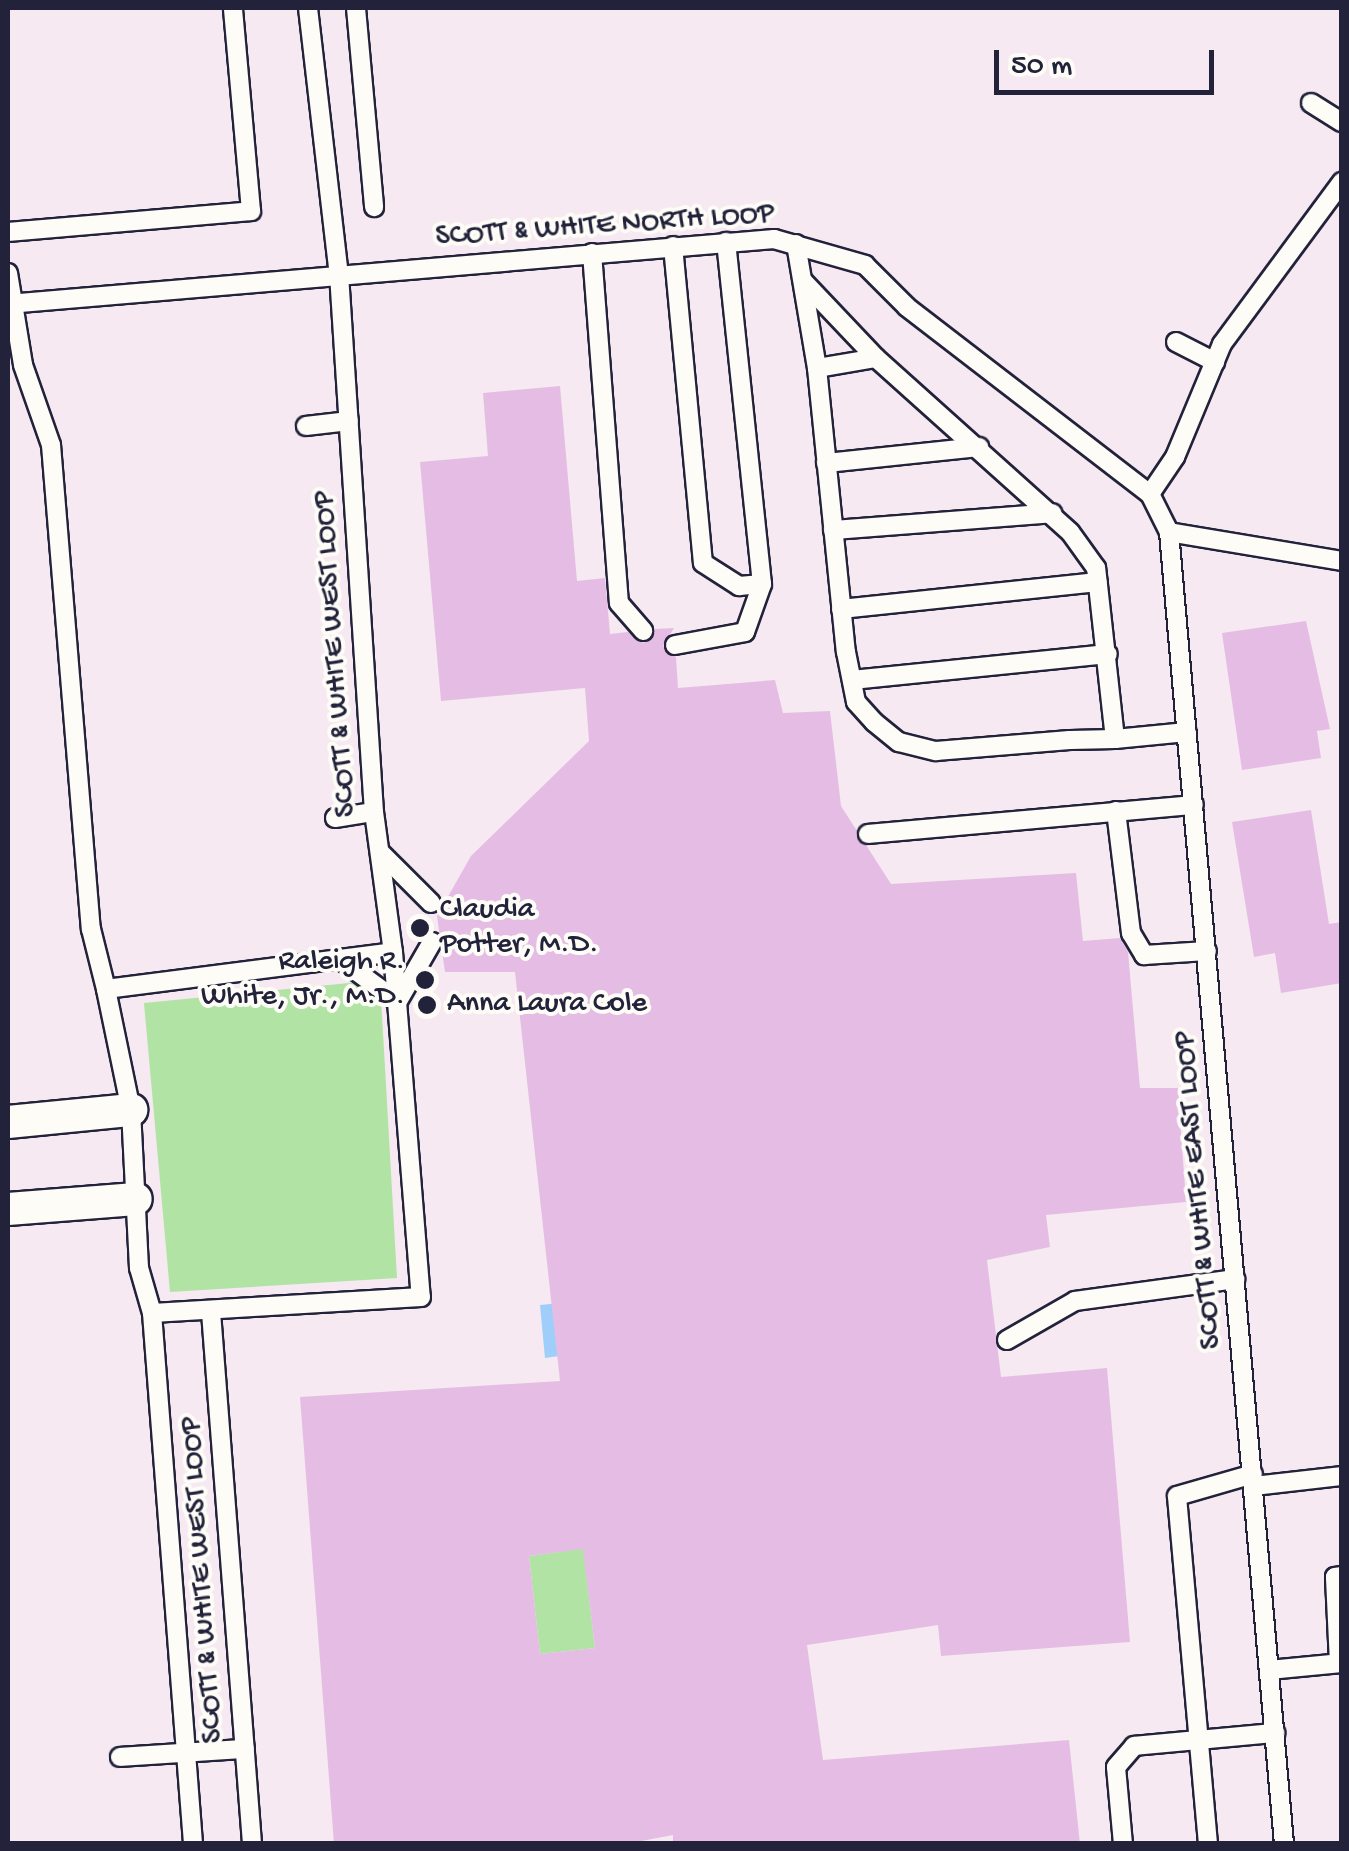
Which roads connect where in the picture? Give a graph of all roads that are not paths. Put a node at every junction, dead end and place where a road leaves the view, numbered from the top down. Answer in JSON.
{"nodes":[{"id":1,"x":233,"y":8,"type":"edge"},
{"id":2,"x":308,"y":8,"type":"edge"},
{"id":3,"x":356,"y":8,"type":"edge"},
{"id":4,"x":1311,"y":103,"type":"dead end"},
{"id":5,"x":1342,"y":122,"type":"edge"},
{"id":6,"x":1342,"y":182,"type":"edge"},
{"id":7,"x":374,"y":206,"type":"dead end"},
{"id":8,"x":8,"y":232,"type":"edge"},
{"id":9,"x":726,"y":242,"type":"junction"},
{"id":10,"x":796,"y":244,"type":"junction"},
{"id":11,"x":673,"y":246,"type":"junction"},
{"id":12,"x":592,"y":253,"type":"junction"},
{"id":13,"x":8,"y":273,"type":"edge"},
{"id":14,"x":339,"y":274,"type":"junction"},
{"id":15,"x":802,"y":280,"type":"junction"},
{"id":16,"x":8,"y":304,"type":"edge"},
{"id":17,"x":1176,"y":342,"type":"dead end"},
{"id":18,"x":876,"y":358,"type":"junction"},
{"id":19,"x":1214,"y":362,"type":"junction"},
{"id":20,"x":817,"y":368,"type":"junction"},
{"id":21,"x":348,"y":421,"type":"junction"},
{"id":22,"x":306,"y":426,"type":"dead end"},
{"id":23,"x":979,"y":447,"type":"junction"},
{"id":24,"x":826,"y":463,"type":"junction"},
{"id":25,"x":1150,"y":494,"type":"junction"},
{"id":26,"x":1052,"y":513,"type":"junction"},
{"id":27,"x":834,"y":530,"type":"junction"},
{"id":28,"x":1169,"y":532,"type":"junction"},
{"id":29,"x":1342,"y":561,"type":"edge"},
{"id":30,"x":1098,"y":582,"type":"junction"},
{"id":31,"x":762,"y":584,"type":"junction"},
{"id":32,"x":842,"y":608,"type":"junction"},
{"id":33,"x":643,"y":631,"type":"dead end"},
{"id":34,"x":675,"y":644,"type":"dead end"},
{"id":35,"x":1108,"y":654,"type":"junction"},
{"id":36,"x":852,"y":680,"type":"junction"},
{"id":37,"x":1187,"y":732,"type":"junction"},
{"id":38,"x":1116,"y":739,"type":"junction"},
{"id":39,"x":1194,"y":805,"type":"junction"},
{"id":40,"x":374,"y":812,"type":"junction"},
{"id":41,"x":1116,"y":812,"type":"junction"},
{"id":42,"x":335,"y":818,"type":"dead end"},
{"id":43,"x":868,"y":834,"type":"dead end"},
{"id":44,"x":380,"y":852,"type":"junction"},
{"id":45,"x":431,"y":903,"type":"dead end"},
{"id":46,"x":432,"y":942,"type":"dead end"},
{"id":47,"x":394,"y":952,"type":"junction"},
{"id":48,"x":1206,"y":952,"type":"junction"},
{"id":49,"x":345,"y":963,"type":"junction"},
{"id":50,"x":106,"y":990,"type":"junction"},
{"id":51,"x":397,"y":1002,"type":"junction"},
{"id":52,"x":131,"y":1110,"type":"junction"},
{"id":53,"x":8,"y":1122,"type":"edge"},
{"id":54,"x":136,"y":1199,"type":"junction"},
{"id":55,"x":8,"y":1209,"type":"edge"},
{"id":56,"x":1236,"y":1278,"type":"junction"},
{"id":57,"x":211,"y":1312,"type":"junction"},
{"id":58,"x":152,"y":1313,"type":"junction"},
{"id":59,"x":1007,"y":1340,"type":"dead end"},
{"id":60,"x":1342,"y":1476,"type":"edge"},
{"id":61,"x":1254,"y":1480,"type":"junction"},
{"id":62,"x":1342,"y":1576,"type":"edge"},
{"id":63,"x":1340,"y":1663,"type":"edge"},
{"id":64,"x":1270,"y":1670,"type":"junction"},
{"id":65,"x":1275,"y":1733,"type":"junction"},
{"id":66,"x":1202,"y":1739,"type":"junction"},
{"id":67,"x":245,"y":1748,"type":"junction"},
{"id":68,"x":184,"y":1752,"type":"junction"},
{"id":69,"x":120,"y":1757,"type":"dead end"},
{"id":70,"x":193,"y":1844,"type":"edge"},
{"id":71,"x":252,"y":1844,"type":"edge"},
{"id":72,"x":1123,"y":1844,"type":"edge"},
{"id":73,"x":1208,"y":1844,"type":"edge"},
{"id":74,"x":1284,"y":1844,"type":"edge"}],
"edges":[{"from":1,"to":8,"type":"lane"},
{"from":2,"to":14,"type":"lane","name":"SCOTT & WHITE WEST LOOP"},
{"from":3,"to":7,"type":"lane"},
{"from":4,"to":5,"type":"lane"},
{"from":6,"to":19,"type":"lane"},
{"from":9,"to":10,"type":"lane","name":"SCOTT & WHITE NORTH LOOP"},
{"from":9,"to":11,"type":"lane","name":"SCOTT & WHITE NORTH LOOP"},
{"from":9,"to":31,"type":"lane"},
{"from":10,"to":15,"type":"lane"},
{"from":10,"to":25,"type":"lane","name":"SCOTT & WHITE NORTH LOOP"},
{"from":11,"to":12,"type":"lane","name":"SCOTT & WHITE NORTH LOOP"},
{"from":11,"to":31,"type":"lane"},
{"from":12,"to":14,"type":"lane","name":"SCOTT & WHITE NORTH LOOP"},
{"from":12,"to":33,"type":"lane"},
{"from":13,"to":16,"type":"lane","name":"SCOTT & WHITE WEST LOOP"},
{"from":14,"to":16,"type":"lane","name":"SCOTT & WHITE NORTH LOOP"},
{"from":14,"to":21,"type":"lane","name":"SCOTT & WHITE WEST LOOP"},
{"from":15,"to":18,"type":"lane"},
{"from":15,"to":20,"type":"lane"},
{"from":16,"to":50,"type":"lane","name":"SCOTT & WHITE WEST LOOP"},
{"from":17,"to":19,"type":"lane"},
{"from":18,"to":20,"type":"lane"},
{"from":18,"to":23,"type":"lane"},
{"from":19,"to":25,"type":"lane"},
{"from":20,"to":24,"type":"lane"},
{"from":21,"to":22,"type":"lane"},
{"from":21,"to":40,"type":"lane","name":"SCOTT & WHITE WEST LOOP"},
{"from":23,"to":24,"type":"lane"},
{"from":23,"to":26,"type":"lane"},
{"from":24,"to":27,"type":"lane"},
{"from":25,"to":28,"type":"lane"},
{"from":26,"to":27,"type":"lane"},
{"from":26,"to":30,"type":"lane"},
{"from":27,"to":32,"type":"lane"},
{"from":28,"to":29,"type":"lane"},
{"from":28,"to":37,"type":"lane","name":"SCOTT & WHITE EAST LOOP"},
{"from":30,"to":32,"type":"lane"},
{"from":30,"to":35,"type":"lane"},
{"from":31,"to":34,"type":"lane"},
{"from":32,"to":36,"type":"lane"},
{"from":35,"to":36,"type":"lane"},
{"from":35,"to":38,"type":"lane"},
{"from":36,"to":38,"type":"lane"},
{"from":37,"to":38,"type":"lane"},
{"from":37,"to":39,"type":"lane","name":"SCOTT & WHITE EAST LOOP"},
{"from":39,"to":41,"type":"lane"},
{"from":39,"to":48,"type":"lane","name":"SCOTT & WHITE EAST LOOP"},
{"from":40,"to":42,"type":"lane"},
{"from":40,"to":44,"type":"lane","name":"SCOTT & WHITE WEST LOOP"},
{"from":41,"to":43,"type":"lane"},
{"from":41,"to":48,"type":"lane"},
{"from":44,"to":45,"type":"lane"},
{"from":44,"to":47,"type":"lane","name":"SCOTT & WHITE WEST LOOP"},
{"from":46,"to":51,"type":"lane"},
{"from":47,"to":49,"type":"lane"},
{"from":47,"to":51,"type":"lane","name":"SCOTT & WHITE WEST LOOP"},
{"from":48,"to":56,"type":"lane","name":"SCOTT & WHITE EAST LOOP"},
{"from":49,"to":50,"type":"lane"},
{"from":49,"to":51,"type":"lane"},
{"from":50,"to":52,"type":"lane","name":"SCOTT & WHITE WEST LOOP"},
{"from":51,"to":57,"type":"lane","name":"SCOTT & WHITE WEST LOOP"},
{"from":52,"to":53,"type":"street"},
{"from":52,"to":54,"type":"lane","name":"SCOTT & WHITE WEST LOOP"},
{"from":54,"to":55,"type":"street"},
{"from":54,"to":58,"type":"lane","name":"SCOTT & WHITE WEST LOOP"},
{"from":56,"to":59,"type":"lane"},
{"from":56,"to":61,"type":"lane","name":"SCOTT & WHITE EAST LOOP"},
{"from":57,"to":58,"type":"lane"},
{"from":57,"to":67,"type":"lane","name":"SCOTT & WHITE WEST LOOP"},
{"from":58,"to":68,"type":"lane","name":"SCOTT & WHITE WEST LOOP"},
{"from":60,"to":61,"type":"lane"},
{"from":61,"to":64,"type":"lane","name":"SCOTT & WHITE EAST LOOP"},
{"from":61,"to":66,"type":"lane"},
{"from":62,"to":63,"type":"lane"},
{"from":63,"to":64,"type":"lane"},
{"from":64,"to":65,"type":"lane","name":"SCOTT & WHITE EAST LOOP"},
{"from":65,"to":66,"type":"lane"},
{"from":65,"to":74,"type":"lane","name":"SCOTT & WHITE EAST LOOP"},
{"from":66,"to":72,"type":"lane"},
{"from":66,"to":73,"type":"lane"},
{"from":67,"to":68,"type":"lane"},
{"from":67,"to":71,"type":"lane","name":"SCOTT & WHITE WEST LOOP"},
{"from":68,"to":69,"type":"lane"},
{"from":68,"to":70,"type":"lane","name":"SCOTT & WHITE WEST LOOP"}]}
